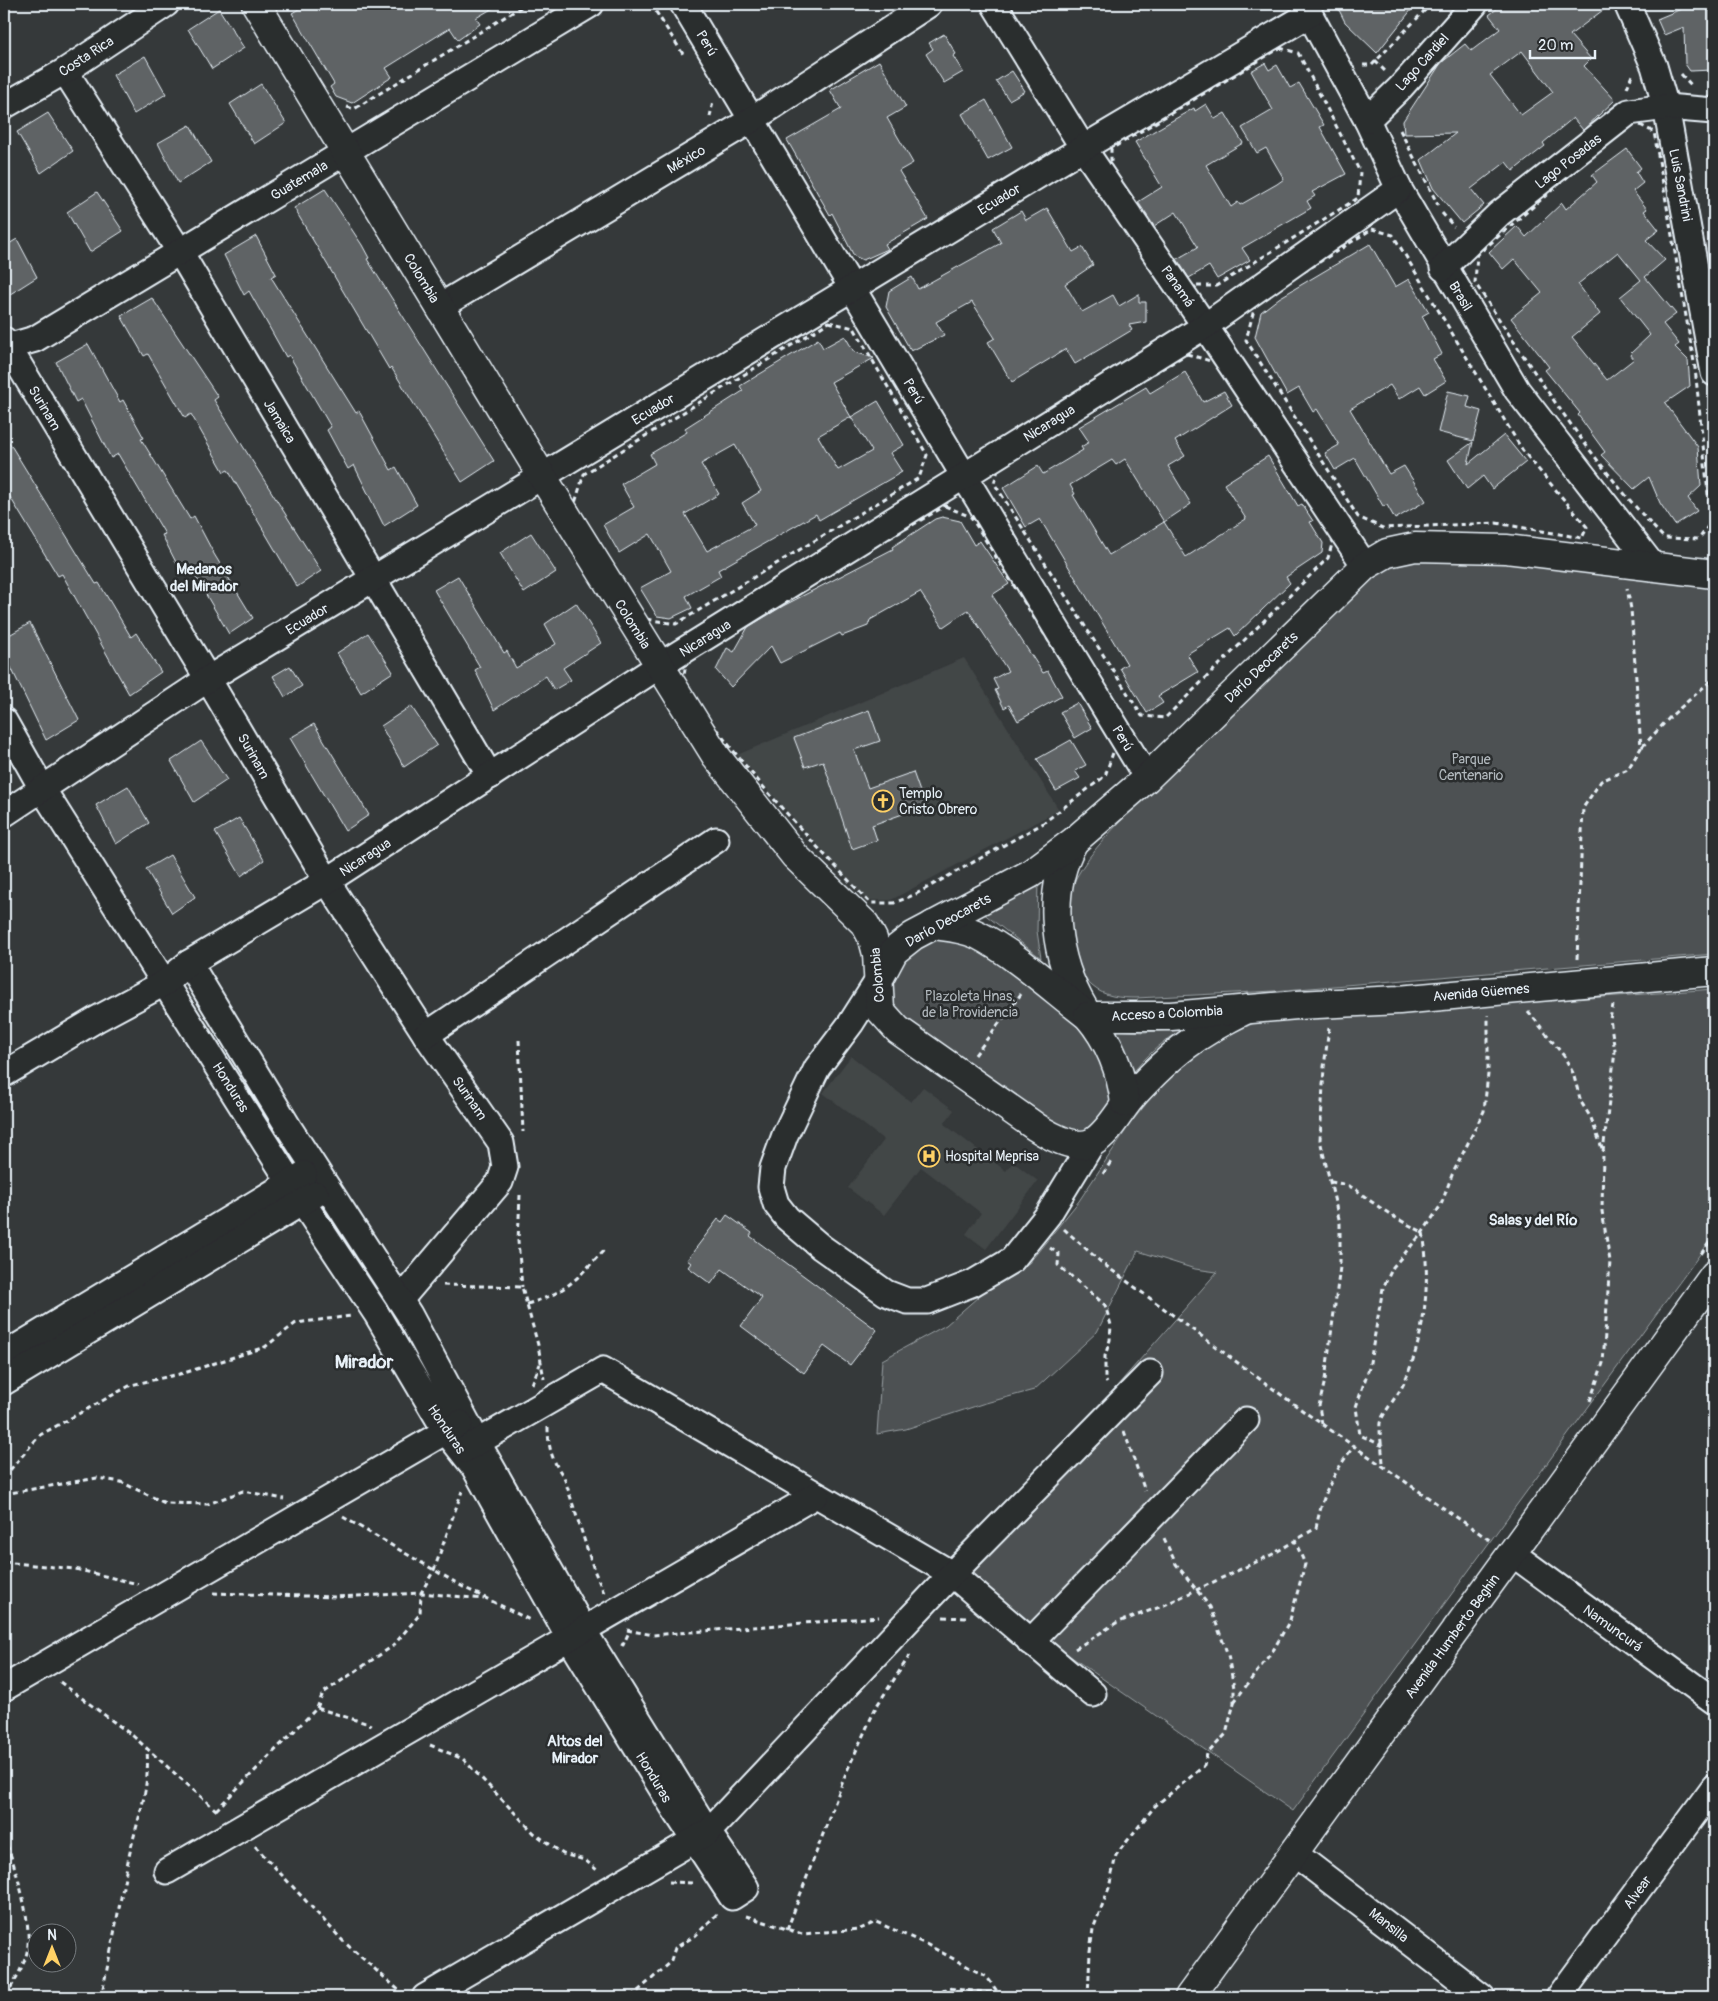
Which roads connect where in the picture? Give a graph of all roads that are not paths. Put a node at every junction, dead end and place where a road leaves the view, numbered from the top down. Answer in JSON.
{"nodes":[{"id":1,"x":166,"y":4,"type":"edge"},
{"id":2,"x":256,"y":4,"type":"edge"},
{"id":3,"x":591,"y":4,"type":"edge"},
{"id":4,"x":682,"y":4,"type":"edge"},
{"id":5,"x":994,"y":4,"type":"edge"},
{"id":6,"x":1475,"y":4,"type":"edge"},
{"id":7,"x":1627,"y":4,"type":"edge"},
{"id":8,"x":936,"y":8,"type":"edge"},
{"id":9,"x":1307,"y":9,"type":"edge"},
{"id":10,"x":64,"y":71,"type":"junction"},
{"id":11,"x":4,"y":106,"type":"edge"},
{"id":12,"x":1666,"y":107,"type":"junction"},
{"id":13,"x":1714,"y":111,"type":"edge"},
{"id":14,"x":753,"y":119,"type":"junction"},
{"id":15,"x":1367,"y":120,"type":"junction"},
{"id":16,"x":1083,"y":148,"type":"junction"},
{"id":17,"x":346,"y":152,"type":"junction"},
{"id":18,"x":1399,"y":189,"type":"junction"},
{"id":19,"x":180,"y":252,"type":"junction"},
{"id":20,"x":1443,"y":268,"type":"junction"},
{"id":21,"x":852,"y":288,"type":"junction"},
{"id":22,"x":1709,"y":304,"type":"edge"},
{"id":23,"x":439,"y":307,"type":"junction"},
{"id":24,"x":1206,"y":326,"type":"junction"},
{"id":25,"x":5,"y":345,"type":"edge"},
{"id":26,"x":1714,"y":373,"type":"edge"},
{"id":27,"x":542,"y":476,"type":"junction"},
{"id":28,"x":964,"y":476,"type":"junction"},
{"id":29,"x":1365,"y":566,"type":"junction"},
{"id":30,"x":1654,"y":566,"type":"junction"},
{"id":31,"x":1714,"y":574,"type":"edge"},
{"id":32,"x":374,"y":579,"type":"junction"},
{"id":33,"x":659,"y":666,"type":"junction"},
{"id":34,"x":208,"y":679,"type":"junction"},
{"id":35,"x":4,"y":721,"type":"edge"},
{"id":36,"x":490,"y":776,"type":"junction"},
{"id":37,"x":1147,"y":778,"type":"junction"},
{"id":38,"x":44,"y":790,"type":"junction"},
{"id":39,"x":4,"y":814,"type":"edge"},
{"id":40,"x":716,"y":840,"type":"dead end"},
{"id":41,"x":1073,"y":842,"type":"junction"},
{"id":42,"x":327,"y":881,"type":"junction"},
{"id":43,"x":932,"y":925,"type":"junction"},
{"id":44,"x":189,"y":963,"type":"junction"},
{"id":45,"x":1714,"y":971,"type":"edge"},
{"id":46,"x":879,"y":979,"type":"junction"},
{"id":47,"x":166,"y":982,"type":"junction"},
{"id":48,"x":1247,"y":1009,"type":"junction"},
{"id":49,"x":1088,"y":1016,"type":"junction"},
{"id":50,"x":426,"y":1035,"type":"junction"},
{"id":51,"x":4,"y":1074,"type":"edge"},
{"id":52,"x":1125,"y":1104,"type":"junction"},
{"id":53,"x":1092,"y":1142,"type":"junction"},
{"id":54,"x":321,"y":1178,"type":"junction"},
{"id":55,"x":297,"y":1192,"type":"junction"},
{"id":56,"x":1714,"y":1275,"type":"edge"},
{"id":57,"x":400,"y":1300,"type":"junction"},
{"id":58,"x":4,"y":1356,"type":"edge"},
{"id":59,"x":1150,"y":1373,"type":"dead end"},
{"id":60,"x":4,"y":1382,"type":"edge"},
{"id":61,"x":1246,"y":1420,"type":"dead end"},
{"id":62,"x":455,"y":1425,"type":"junction"},
{"id":63,"x":471,"y":1454,"type":"junction"},
{"id":64,"x":816,"y":1495,"type":"junction"},
{"id":65,"x":1513,"y":1554,"type":"junction"},
{"id":66,"x":952,"y":1574,"type":"junction"},
{"id":67,"x":576,"y":1634,"type":"junction"},
{"id":68,"x":1030,"y":1642,"type":"junction"},
{"id":69,"x":4,"y":1688,"type":"edge"},
{"id":70,"x":1093,"y":1694,"type":"dead end"},
{"id":71,"x":1714,"y":1701,"type":"edge"},
{"id":72,"x":1714,"y":1787,"type":"edge"},
{"id":73,"x":701,"y":1836,"type":"junction"},
{"id":74,"x":1295,"y":1854,"type":"junction"},
{"id":75,"x":167,"y":1871,"type":"dead end"},
{"id":76,"x":415,"y":1996,"type":"edge"},
{"id":77,"x":1189,"y":1997,"type":"edge"},
{"id":78,"x":1482,"y":1997,"type":"edge"},
{"id":79,"x":1559,"y":1997,"type":"edge"}],
"edges":[{"from":1,"to":10,"type":"street","name":"Costa Rica"},
{"from":2,"to":17,"type":"street","name":"Colombia"},
{"from":3,"to":17,"type":"street","name":"Guatemala"},
{"from":4,"to":14,"type":"street","name":"Perú"},
{"from":5,"to":16,"type":"street","name":"Panamá"},
{"from":6,"to":15,"type":"street","name":"Lago Cardiel"},
{"from":7,"to":12,"type":"street","name":"Luis Sandrini"},
{"from":8,"to":14,"type":"street","name":"México"},
{"from":9,"to":15,"type":"street","name":"Brasil"},
{"from":9,"to":16,"type":"street","name":"Ecuador"},
{"from":10,"to":11,"type":"street","name":"Costa Rica"},
{"from":10,"to":19,"type":"street","name":"Jamaica"},
{"from":12,"to":13,"type":"street","name":"Lago Posadas"},
{"from":12,"to":20,"type":"street","name":"Lago Posadas"},
{"from":12,"to":22,"type":"street","name":"Luis Sandrini"},
{"from":14,"to":21,"type":"street","name":"Perú"},
{"from":14,"to":23,"type":"street","name":"México"},
{"from":15,"to":18,"type":"street","name":"Brasil"},
{"from":16,"to":21,"type":"street","name":"Ecuador"},
{"from":16,"to":24,"type":"street","name":"Panamá"},
{"from":17,"to":19,"type":"street","name":"Guatemala"},
{"from":17,"to":23,"type":"street","name":"Colombia"},
{"from":18,"to":20,"type":"street","name":"Brasil"},
{"from":18,"to":24,"type":"street","name":"Nicaragua"},
{"from":19,"to":25,"type":"street","name":"Guatemala"},
{"from":19,"to":32,"type":"street","name":"Jamaica"},
{"from":20,"to":30,"type":"street","name":"Brasil"},
{"from":21,"to":27,"type":"street","name":"Ecuador"},
{"from":21,"to":28,"type":"street","name":"Perú"},
{"from":22,"to":26,"type":"street","name":"Luis Sandrini"},
{"from":23,"to":27,"type":"street","name":"Colombia"},
{"from":24,"to":28,"type":"street","name":"Nicaragua"},
{"from":24,"to":29,"type":"street","name":"Panamá"},
{"from":25,"to":34,"type":"street","name":"Surinam"},
{"from":27,"to":32,"type":"street","name":"Ecuador"},
{"from":27,"to":33,"type":"street","name":"Colombia"},
{"from":28,"to":33,"type":"street","name":"Nicaragua"},
{"from":28,"to":37,"type":"street","name":"Perú"},
{"from":29,"to":30,"type":"street","name":"Darío Deocarets"},
{"from":29,"to":37,"type":"street","name":"Darío Deocarets"},
{"from":30,"to":31,"type":"street","name":"Darío Deocarets"},
{"from":32,"to":34,"type":"street","name":"Ecuador"},
{"from":32,"to":36,"type":"street","name":"Jamaica"},
{"from":33,"to":36,"type":"street","name":"Nicaragua"},
{"from":33,"to":46,"type":"street","name":"Colombia"},
{"from":34,"to":38,"type":"street","name":"Ecuador"},
{"from":34,"to":42,"type":"street","name":"Surinam"},
{"from":35,"to":38,"type":"street","name":"Honduras"},
{"from":36,"to":42,"type":"street","name":"Nicaragua"},
{"from":37,"to":41,"type":"street","name":"Darío Deocarets"},
{"from":38,"to":39,"type":"street","name":"Ecuador"},
{"from":38,"to":47,"type":"street","name":"Honduras"},
{"from":40,"to":50,"type":"street"},
{"from":41,"to":43,"type":"street","name":"Darío Deocarets"},
{"from":41,"to":49,"type":"street"},
{"from":42,"to":44,"type":"street","name":"Nicaragua"},
{"from":42,"to":50,"type":"street","name":"Surinam"},
{"from":43,"to":46,"type":"street","name":"Darío Deocarets"},
{"from":43,"to":49,"type":"street"},
{"from":44,"to":47,"type":"street","name":"Nicaragua"},
{"from":44,"to":54,"type":"street","name":"Honduras"},
{"from":45,"to":48,"type":"street","name":"Avenida Güemes"},
{"from":46,"to":53,"type":"street","name":"Colombia"},
{"from":46,"to":53,"type":"street"},
{"from":47,"to":51,"type":"street","name":"Nicaragua"},
{"from":47,"to":55,"type":"street","name":"Honduras"},
{"from":48,"to":49,"type":"street","name":"Acceso a Colombia"},
{"from":48,"to":52,"type":"street"},
{"from":49,"to":52,"type":"street"},
{"from":50,"to":57,"type":"street","name":"Surinam"},
{"from":52,"to":53,"type":"street"},
{"from":54,"to":55,"type":"street"},
{"from":54,"to":57,"type":"street","name":"Honduras"},
{"from":55,"to":58,"type":"street"},
{"from":55,"to":60,"type":"street"},
{"from":55,"to":62,"type":"street","name":"Honduras"},
{"from":56,"to":65,"type":"street","name":"Avenida Humberto Beghin"},
{"from":57,"to":62,"type":"street","name":"Honduras"},
{"from":59,"to":66,"type":"street"},
{"from":61,"to":68,"type":"street"},
{"from":62,"to":63,"type":"street","name":"Honduras"},
{"from":62,"to":69,"type":"street"},
{"from":63,"to":64,"type":"street"},
{"from":63,"to":67,"type":"street","name":"Honduras"},
{"from":64,"to":66,"type":"street"},
{"from":64,"to":67,"type":"street"},
{"from":65,"to":71,"type":"street","name":"Namuncurá"},
{"from":65,"to":74,"type":"street","name":"Avenida Humberto Beghin"},
{"from":66,"to":68,"type":"street"},
{"from":66,"to":73,"type":"street"},
{"from":67,"to":73,"type":"street","name":"Honduras"},
{"from":67,"to":75,"type":"street"},
{"from":68,"to":70,"type":"street"},
{"from":72,"to":79,"type":"street","name":"Alvear"},
{"from":73,"to":76,"type":"street"},
{"from":74,"to":77,"type":"street","name":"Avenida Humberto Beghin"},
{"from":74,"to":78,"type":"street","name":"Mansilla"}]}
